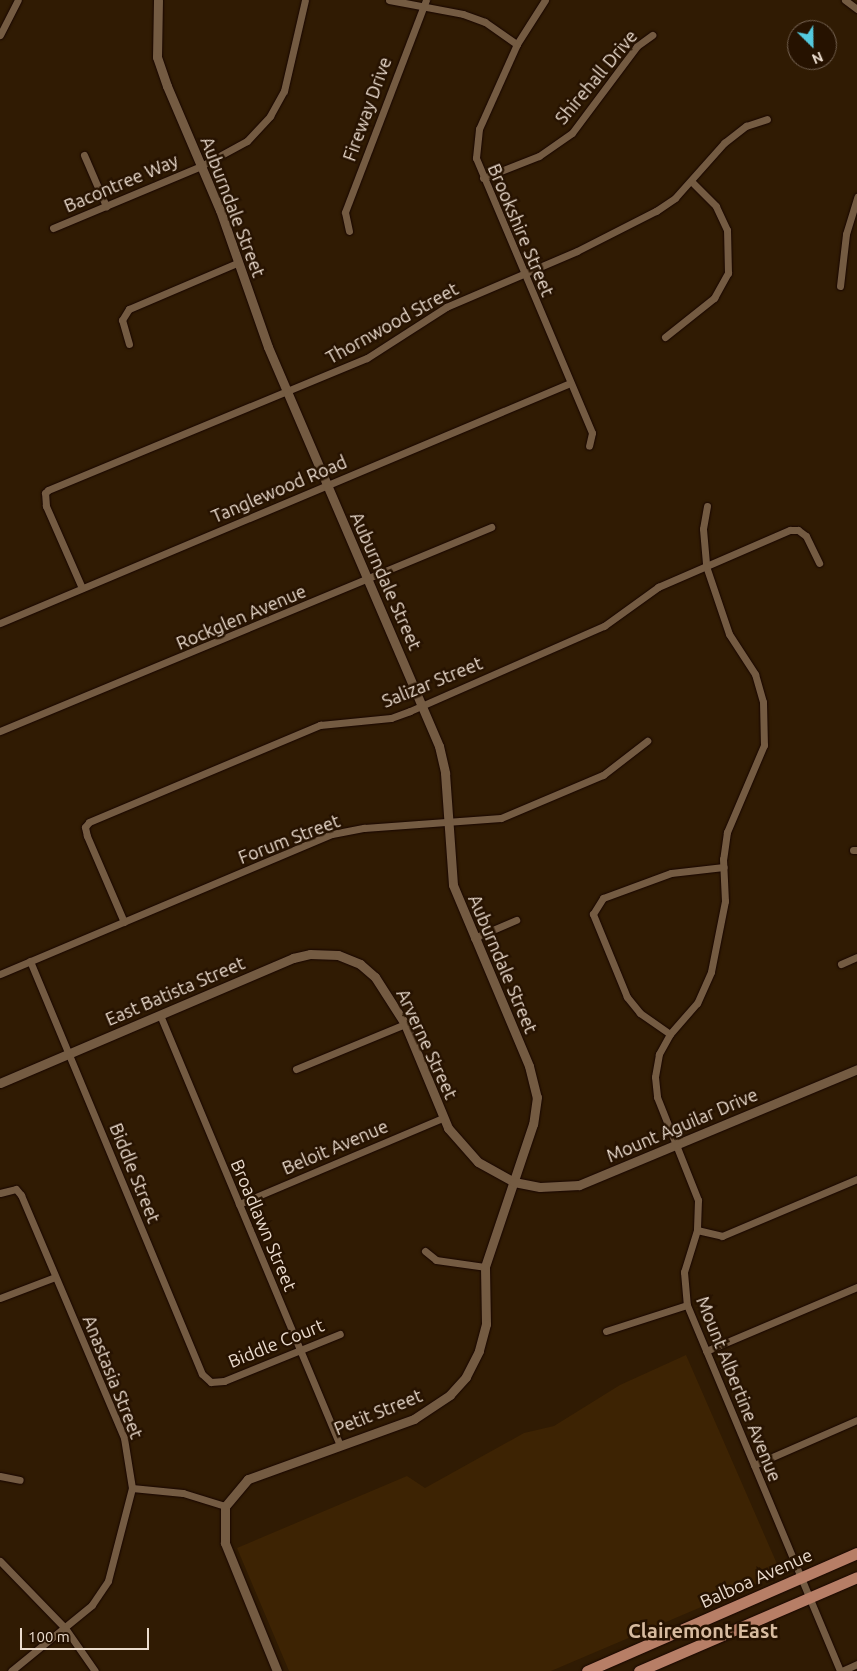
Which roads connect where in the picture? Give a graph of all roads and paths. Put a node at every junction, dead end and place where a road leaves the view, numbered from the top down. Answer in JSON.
{"nodes":[{"id":1,"x":18,"y":0,"type":"edge"},
{"id":2,"x":158,"y":0,"type":"edge"},
{"id":3,"x":305,"y":0,"type":"edge"},
{"id":4,"x":389,"y":0,"type":"edge"},
{"id":5,"x":545,"y":0,"type":"edge"},
{"id":6,"x":844,"y":0,"type":"edge"},
{"id":7,"x":424,"y":3,"type":"edge"},
{"id":8,"x":857,"y":9,"type":"edge"},
{"id":9,"x":652,"y":34,"type":"dead end"},
{"id":10,"x":0,"y":35,"type":"edge"},
{"id":11,"x":517,"y":44,"type":"junction"},
{"id":12,"x":767,"y":119,"type":"dead end"},
{"id":13,"x":84,"y":156,"type":"dead end"},
{"id":14,"x":201,"y":166,"type":"junction"},
{"id":15,"x":483,"y":178,"type":"junction"},
{"id":16,"x":691,"y":181,"type":"junction"},
{"id":17,"x":857,"y":197,"type":"edge"},
{"id":18,"x":106,"y":206,"type":"junction"},
{"id":19,"x":53,"y":228,"type":"dead end"},
{"id":20,"x":349,"y":231,"type":"dead end"},
{"id":21,"x":238,"y":263,"type":"junction"},
{"id":22,"x":523,"y":274,"type":"junction"},
{"id":23,"x":840,"y":286,"type":"dead end"},
{"id":24,"x":665,"y":337,"type":"dead end"},
{"id":25,"x":129,"y":344,"type":"dead end"},
{"id":26,"x":570,"y":383,"type":"junction"},
{"id":27,"x":287,"y":392,"type":"junction"},
{"id":28,"x":589,"y":446,"type":"dead end"},
{"id":29,"x":326,"y":485,"type":"junction"},
{"id":30,"x":707,"y":506,"type":"dead end"},
{"id":31,"x":491,"y":527,"type":"dead end"},
{"id":32,"x":819,"y":563,"type":"dead end"},
{"id":33,"x":706,"y":566,"type":"junction"},
{"id":34,"x":367,"y":580,"type":"junction"},
{"id":35,"x":82,"y":588,"type":"junction"},
{"id":36,"x":0,"y":623,"type":"edge"},
{"id":37,"x":422,"y":706,"type":"junction"},
{"id":38,"x":0,"y":730,"type":"edge"},
{"id":39,"x":647,"y":741,"type":"dead end"},
{"id":40,"x":447,"y":823,"type":"junction"},
{"id":41,"x":724,"y":867,"type":"junction"},
{"id":42,"x":516,"y":920,"type":"dead end"},
{"id":43,"x":124,"y":922,"type":"junction"},
{"id":44,"x":474,"y":938,"type":"junction"},
{"id":45,"x":857,"y":957,"type":"edge"},
{"id":46,"x":293,"y":958,"type":"joint"},
{"id":47,"x":30,"y":961,"type":"junction"},
{"id":48,"x":841,"y":964,"type":"dead end"},
{"id":49,"x":0,"y":974,"type":"edge"},
{"id":50,"x":160,"y":1015,"type":"junction"},
{"id":51,"x":405,"y":1024,"type":"junction"},
{"id":52,"x":670,"y":1034,"type":"junction"},
{"id":53,"x":69,"y":1054,"type":"junction"},
{"id":54,"x":296,"y":1069,"type":"dead end"},
{"id":55,"x":857,"y":1069,"type":"edge"},
{"id":56,"x":0,"y":1082,"type":"edge"},
{"id":57,"x":443,"y":1118,"type":"junction"},
{"id":58,"x":676,"y":1146,"type":"junction"},
{"id":59,"x":857,"y":1179,"type":"edge"},
{"id":60,"x":514,"y":1182,"type":"junction"},
{"id":61,"x":3,"y":1192,"type":"edge"},
{"id":62,"x":239,"y":1204,"type":"junction"},
{"id":63,"x":697,"y":1230,"type":"junction"},
{"id":64,"x":425,"y":1251,"type":"dead end"},
{"id":65,"x":485,"y":1267,"type":"junction"},
{"id":66,"x":55,"y":1277,"type":"junction"},
{"id":67,"x":857,"y":1288,"type":"edge"},
{"id":68,"x":0,"y":1298,"type":"edge"},
{"id":69,"x":686,"y":1305,"type":"junction"},
{"id":70,"x":606,"y":1331,"type":"dead end"},
{"id":71,"x":340,"y":1334,"type":"dead end"},
{"id":72,"x":300,"y":1350,"type":"junction"},
{"id":73,"x":706,"y":1352,"type":"junction"},
{"id":74,"x":224,"y":1381,"type":"joint"},
{"id":75,"x":857,"y":1420,"type":"edge"},
{"id":76,"x":340,"y":1445,"type":"junction"},
{"id":77,"x":754,"y":1465,"type":"junction"},
{"id":78,"x":0,"y":1476,"type":"edge"},
{"id":79,"x":20,"y":1480,"type":"dead end"},
{"id":80,"x":132,"y":1488,"type":"junction"},
{"id":81,"x":225,"y":1506,"type":"junction"},
{"id":82,"x":857,"y":1553,"type":"edge"},
{"id":83,"x":0,"y":1561,"type":"edge"},
{"id":84,"x":801,"y":1577,"type":"junction"},
{"id":85,"x":857,"y":1577,"type":"edge"},
{"id":86,"x":809,"y":1596,"type":"junction"},
{"id":87,"x":65,"y":1628,"type":"junction"},
{"id":88,"x":857,"y":1664,"type":"edge"},
{"id":89,"x":11,"y":1671,"type":"edge"},
{"id":90,"x":95,"y":1671,"type":"edge"},
{"id":91,"x":277,"y":1671,"type":"edge"},
{"id":92,"x":587,"y":1671,"type":"edge"},
{"id":93,"x":638,"y":1671,"type":"edge"},
{"id":94,"x":841,"y":1671,"type":"edge"}],
"edges":[{"from":1,"to":10,"type":"street"},
{"from":2,"to":14,"type":"street","name":"Auburndale Street"},
{"from":3,"to":14,"type":"street","name":"Bacontree Way"},
{"from":4,"to":7,"type":"street"},
{"from":5,"to":11,"type":"street","name":"Brookshire Street"},
{"from":6,"to":8,"type":"street"},
{"from":7,"to":11,"type":"street"},
{"from":7,"to":20,"type":"street","name":"Fireway Drive"},
{"from":9,"to":15,"type":"street","name":"Shirehall Drive"},
{"from":11,"to":15,"type":"street","name":"Brookshire Street"},
{"from":12,"to":16,"type":"street","name":"Thornwood Street"},
{"from":13,"to":18,"type":"street"},
{"from":14,"to":18,"type":"street","name":"Bacontree Way"},
{"from":14,"to":21,"type":"street","name":"Auburndale Street"},
{"from":15,"to":22,"type":"street","name":"Brookshire Street"},
{"from":16,"to":22,"type":"street","name":"Thornwood Street"},
{"from":16,"to":24,"type":"street"},
{"from":17,"to":23,"type":"street"},
{"from":18,"to":19,"type":"street","name":"Bacontree Way"},
{"from":21,"to":25,"type":"street"},
{"from":21,"to":27,"type":"street","name":"Auburndale Street"},
{"from":22,"to":26,"type":"street","name":"Brookshire Street"},
{"from":22,"to":27,"type":"street","name":"Thornwood Street"},
{"from":26,"to":28,"type":"street","name":"Brookshire Street"},
{"from":26,"to":29,"type":"street","name":"Tanglewood Road"},
{"from":27,"to":29,"type":"street","name":"Auburndale Street"},
{"from":27,"to":35,"type":"street","name":"Thornwood Street"},
{"from":29,"to":34,"type":"street","name":"Auburndale Street"},
{"from":29,"to":35,"type":"street","name":"Tanglewood Road"},
{"from":30,"to":33,"type":"street","name":"Mount Albertine Avenue"},
{"from":31,"to":34,"type":"street","name":"Rockglen Avenue"},
{"from":32,"to":33,"type":"street","name":"Salizar Street"},
{"from":33,"to":37,"type":"street","name":"Salizar Street"},
{"from":33,"to":41,"type":"street","name":"Mount Albertine Avenue"},
{"from":34,"to":37,"type":"street","name":"Auburndale Street"},
{"from":34,"to":38,"type":"street","name":"Rockglen Avenue"},
{"from":35,"to":36,"type":"street","name":"Tanglewood Road"},
{"from":37,"to":40,"type":"street","name":"Auburndale Street"},
{"from":37,"to":43,"type":"street","name":"Salizar Street"},
{"from":39,"to":40,"type":"street","name":"Forum Street"},
{"from":40,"to":43,"type":"street","name":"Forum Street"},
{"from":40,"to":44,"type":"street","name":"Auburndale Street"},
{"from":41,"to":52,"type":"street","name":"Mount Albertine Avenue"},
{"from":41,"to":52,"type":"street"},
{"from":42,"to":44,"type":"street"},
{"from":43,"to":47,"type":"street","name":"Forum Street"},
{"from":44,"to":60,"type":"street","name":"Auburndale Street"},
{"from":45,"to":48,"type":"street"},
{"from":46,"to":50,"type":"street","name":"East Batista Street"},
{"from":46,"to":51,"type":"street","name":"Arverne Street"},
{"from":47,"to":49,"type":"street","name":"Forum Street"},
{"from":47,"to":53,"type":"street","name":"Biddle Street"},
{"from":50,"to":53,"type":"street","name":"East Batista Street"},
{"from":50,"to":62,"type":"street","name":"Broadlawn Street"},
{"from":51,"to":54,"type":"street"},
{"from":51,"to":57,"type":"street","name":"Arverne Street"},
{"from":52,"to":58,"type":"street","name":"Mount Albertine Avenue"},
{"from":53,"to":56,"type":"street","name":"East Batista Street"},
{"from":53,"to":74,"type":"street","name":"Biddle Street"},
{"from":55,"to":58,"type":"street","name":"Mount Aguilar Drive"},
{"from":57,"to":60,"type":"street","name":"Arverne Street"},
{"from":57,"to":62,"type":"street","name":"Beloit Avenue"},
{"from":58,"to":60,"type":"street","name":"Mount Aguilar Drive"},
{"from":58,"to":63,"type":"street","name":"Mount Albertine Avenue"},
{"from":59,"to":63,"type":"street"},
{"from":60,"to":65,"type":"street","name":"Petit Street"},
{"from":61,"to":66,"type":"street","name":"Anastasia Street"},
{"from":62,"to":72,"type":"street","name":"Broadlawn Street"},
{"from":63,"to":69,"type":"street","name":"Mount Albertine Avenue"},
{"from":64,"to":65,"type":"street"},
{"from":65,"to":76,"type":"street","name":"Petit Street"},
{"from":66,"to":68,"type":"street"},
{"from":66,"to":80,"type":"street","name":"Anastasia Street"},
{"from":67,"to":73,"type":"street"},
{"from":69,"to":70,"type":"street"},
{"from":69,"to":73,"type":"street","name":"Mount Albertine Avenue"},
{"from":71,"to":72,"type":"street","name":"Biddle Court"},
{"from":72,"to":74,"type":"street","name":"Biddle Court"},
{"from":72,"to":76,"type":"street","name":"Broadlawn Street"},
{"from":73,"to":77,"type":"street","name":"Mount Albertine Avenue"},
{"from":75,"to":77,"type":"street"},
{"from":76,"to":81,"type":"street","name":"Petit Street"},
{"from":77,"to":84,"type":"street","name":"Mount Albertine Avenue"},
{"from":78,"to":79,"type":"street"},
{"from":80,"to":81,"type":"street"},
{"from":80,"to":87,"type":"street","name":"Anastasia Street"},
{"from":81,"to":91,"type":"street"},
{"from":82,"to":84,"type":"main road","name":"Balboa Avenue"},
{"from":83,"to":87,"type":"street"},
{"from":84,"to":86,"type":"street","name":"Mount Albertine Avenue"},
{"from":84,"to":92,"type":"main road","name":"Balboa Avenue"},
{"from":85,"to":86,"type":"main road"},
{"from":86,"to":93,"type":"main road"},
{"from":86,"to":94,"type":"street","name":"Mount Albertine Avenue"},
{"from":87,"to":89,"type":"street","name":"Anastasia Street"},
{"from":87,"to":90,"type":"street"},
{"from":88,"to":94,"type":"street"}]}
